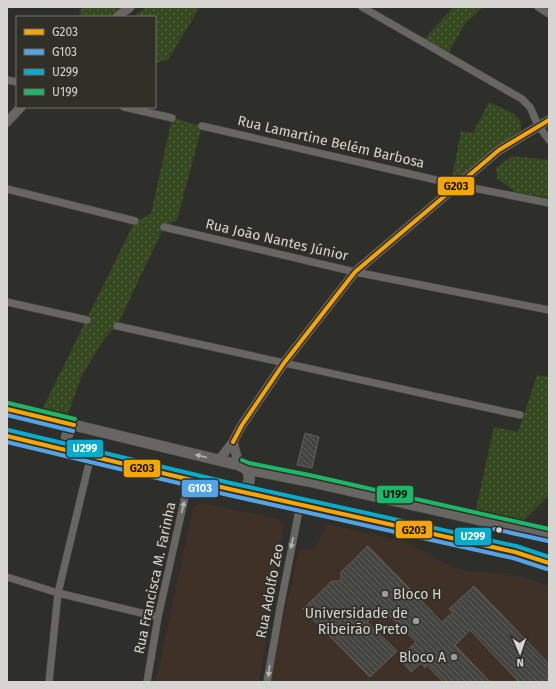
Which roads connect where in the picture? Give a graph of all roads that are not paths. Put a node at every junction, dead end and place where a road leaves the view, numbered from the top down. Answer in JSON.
{"nodes":[{"id":1,"x":130,"y":7,"type":"edge"},
{"id":2,"x":362,"y":7,"type":"edge"},
{"id":3,"x":538,"y":7,"type":"edge"},
{"id":4,"x":549,"y":14,"type":"edge"},
{"id":5,"x":118,"y":16,"type":"edge"},
{"id":6,"x":20,"y":108,"type":"edge"},
{"id":7,"x":128,"y":108,"type":"edge"},
{"id":8,"x":172,"y":118,"type":"dead end"},
{"id":9,"x":549,"y":120,"type":"edge"},
{"id":10,"x":7,"y":122,"type":"edge"},
{"id":11,"x":538,"y":125,"type":"junction"},
{"id":12,"x":202,"y":126,"type":"dead end"},
{"id":13,"x":549,"y":140,"type":"edge"},
{"id":14,"x":458,"y":185,"type":"junction"},
{"id":15,"x":7,"y":189,"type":"edge"},
{"id":16,"x":549,"y":203,"type":"edge"},
{"id":17,"x":135,"y":221,"type":"dead end"},
{"id":18,"x":164,"y":227,"type":"dead end"},
{"id":19,"x":355,"y":272,"type":"junction"},
{"id":20,"x":7,"y":302,"type":"edge"},
{"id":21,"x":549,"y":310,"type":"edge"},
{"id":22,"x":87,"y":320,"type":"dead end"},
{"id":23,"x":116,"y":326,"type":"dead end"},
{"id":24,"x":284,"y":363,"type":"junction"},
{"id":25,"x":7,"y":409,"type":"edge"},
{"id":26,"x":520,"y":415,"type":"dead end"},
{"id":27,"x":74,"y":425,"type":"junction"},
{"id":28,"x":7,"y":436,"type":"edge"},
{"id":29,"x":233,"y":442,"type":"junction"},
{"id":30,"x":68,"y":450,"type":"junction"},
{"id":31,"x":91,"y":455,"type":"junction"},
{"id":32,"x":219,"y":460,"type":"junction"},
{"id":33,"x":243,"y":467,"type":"junction"},
{"id":34,"x":189,"y":479,"type":"junction"},
{"id":35,"x":242,"y":491,"type":"junction"},
{"id":36,"x":300,"y":504,"type":"junction"},
{"id":37,"x":549,"y":535,"type":"edge"},
{"id":38,"x":549,"y":563,"type":"edge"},
{"id":39,"x":7,"y":577,"type":"edge"},
{"id":40,"x":58,"y":593,"type":"junction"},
{"id":41,"x":158,"y":617,"type":"junction"},
{"id":42,"x":49,"y":682,"type":"edge"},
{"id":43,"x":147,"y":682,"type":"edge"},
{"id":44,"x":267,"y":682,"type":"edge"}],
"edges":[{"from":1,"to":5,"type":"street"},
{"from":2,"to":11,"type":"street"},
{"from":3,"to":4,"type":"street"},
{"from":6,"to":10,"type":"street"},
{"from":7,"to":8,"type":"street"},
{"from":9,"to":11,"type":"street"},
{"from":11,"to":13,"type":"street"},
{"from":11,"to":14,"type":"street"},
{"from":12,"to":14,"type":"street","name":"Rua Lamartine Belém Barbosa"},
{"from":14,"to":16,"type":"street","name":"Rua Lamartine Belém Barbosa"},
{"from":14,"to":19,"type":"street"},
{"from":15,"to":17,"type":"street"},
{"from":18,"to":19,"type":"street","name":"Rua João Nantes Júnior"},
{"from":19,"to":21,"type":"street","name":"Rua João Nantes Júnior"},
{"from":19,"to":24,"type":"street"},
{"from":20,"to":22,"type":"street"},
{"from":23,"to":24,"type":"street"},
{"from":24,"to":26,"type":"street"},
{"from":24,"to":29,"type":"street"},
{"from":25,"to":27,"type":"main road"},
{"from":27,"to":30,"type":"main road"},
{"from":32,"to":27,"type":"main road","one_way":true},
{"from":28,"to":30,"type":"main road"},
{"from":29,"to":32,"type":"street"},
{"from":29,"to":33,"type":"street"},
{"from":30,"to":31,"type":"main road"},
{"from":31,"to":34,"type":"main road"},
{"from":31,"to":40,"type":"street"},
{"from":32,"to":33,"type":"main road"},
{"from":33,"to":35,"type":"main road"},
{"from":33,"to":37,"type":"main road"},
{"from":34,"to":35,"type":"main road"},
{"from":41,"to":34,"type":"street","name":"Rua Francisca M. Farinha","one_way":true},
{"from":35,"to":36,"type":"main road"},
{"from":36,"to":38,"type":"main road"},
{"from":36,"to":44,"type":"street","name":"Rua Adolfo Zeo","one_way":true},
{"from":39,"to":40,"type":"street"},
{"from":40,"to":41,"type":"street"},
{"from":40,"to":42,"type":"street"},
{"from":41,"to":43,"type":"street","name":"Rua Francisca M. Farinha"}]}
